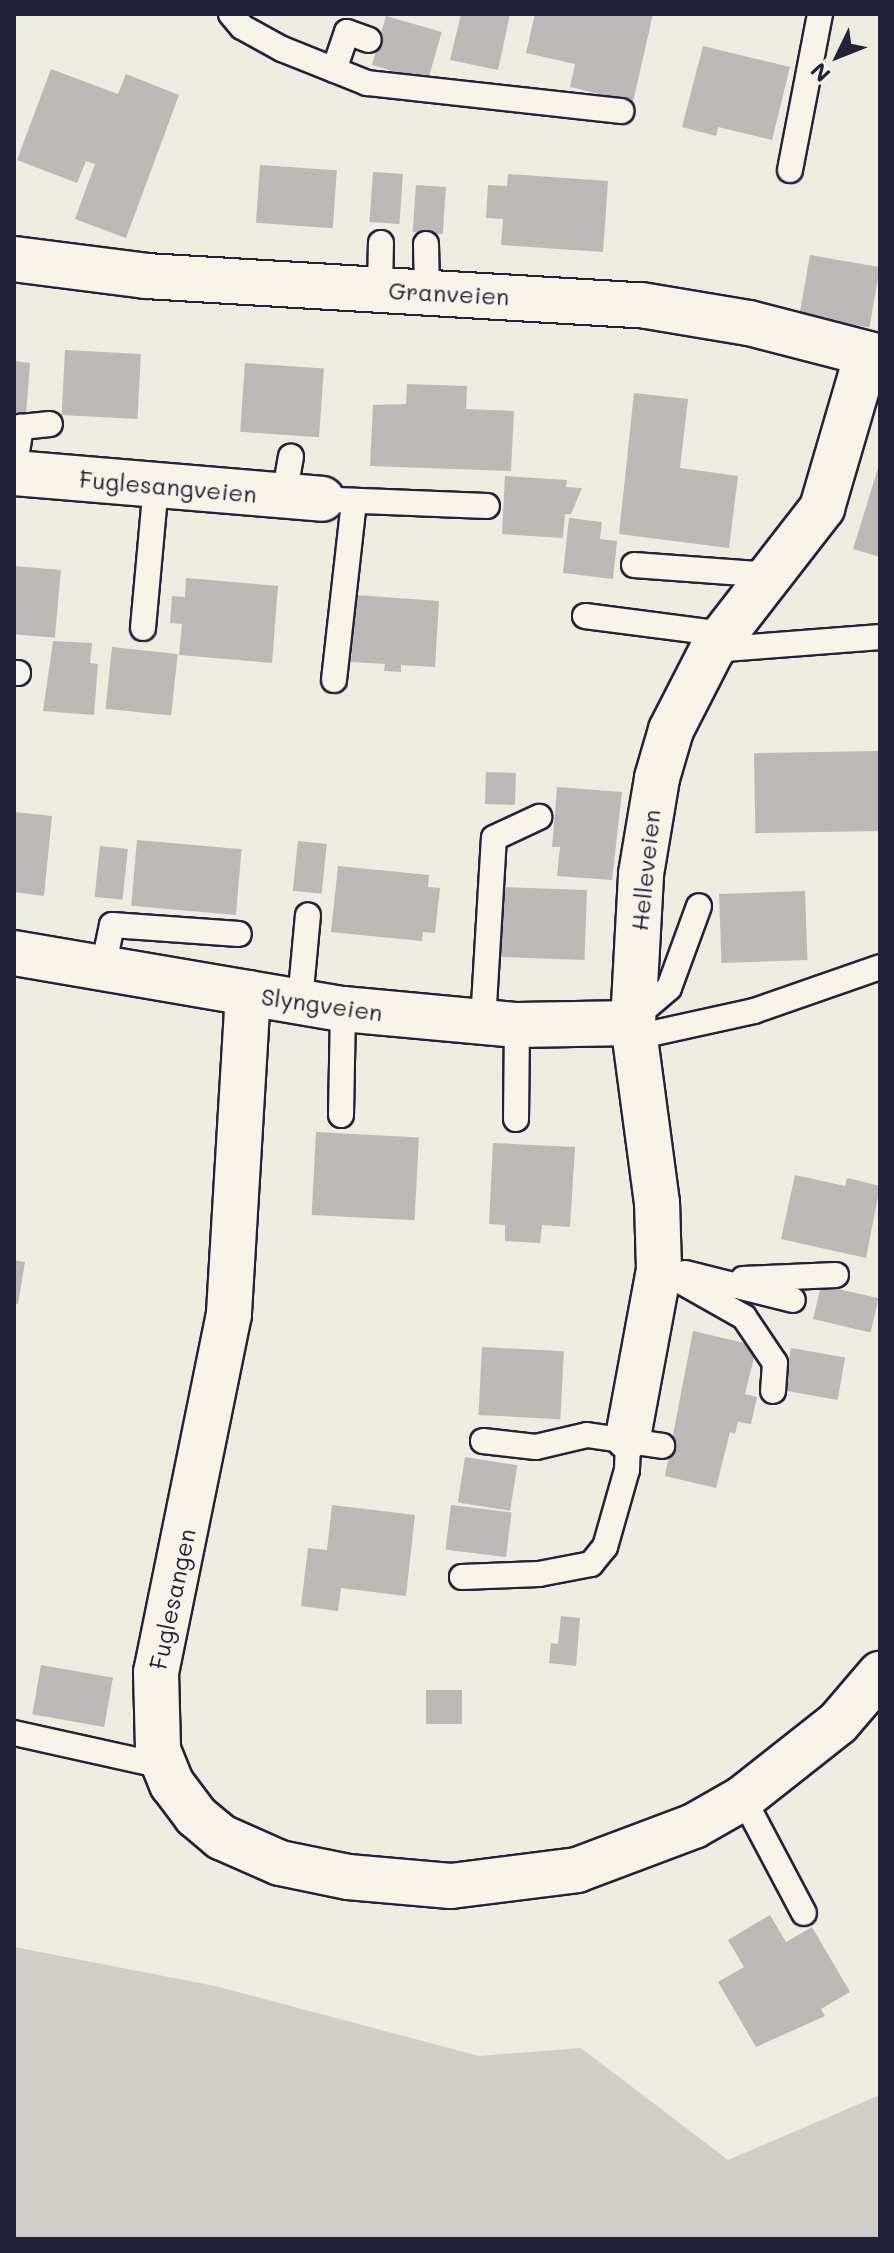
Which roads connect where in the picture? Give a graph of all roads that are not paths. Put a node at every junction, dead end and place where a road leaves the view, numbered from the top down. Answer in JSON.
{"nodes":[{"id":1,"x":231,"y":14,"type":"edge"},
{"id":2,"x":820,"y":14,"type":"edge"},
{"id":3,"x":369,"y":40,"type":"dead end"},
{"id":4,"x":334,"y":70,"type":"junction"},
{"id":5,"x":621,"y":111,"type":"dead end"},
{"id":6,"x":790,"y":170,"type":"dead end"},
{"id":7,"x":381,"y":243,"type":"dead end"},
{"id":8,"x":426,"y":244,"type":"dead end"},
{"id":9,"x":14,"y":259,"type":"edge"},
{"id":10,"x":380,"y":289,"type":"junction"},
{"id":11,"x":427,"y":292,"type":"junction"},
{"id":12,"x":874,"y":356,"type":"edge"},
{"id":13,"x":50,"y":424,"type":"dead end"},
{"id":14,"x":14,"y":472,"type":"edge"},
{"id":15,"x":156,"y":485,"type":"junction"},
{"id":16,"x":313,"y":488,"type":"junction"},
{"id":17,"x":487,"y":506,"type":"dead end"},
{"id":18,"x":634,"y":565,"type":"dead end"},
{"id":19,"x":771,"y":575,"type":"junction"},
{"id":20,"x":585,"y":616,"type":"dead end"},
{"id":21,"x":143,"y":628,"type":"dead end"},
{"id":22,"x":880,"y":637,"type":"edge"},
{"id":23,"x":718,"y":642,"type":"junction"},
{"id":24,"x":334,"y":680,"type":"dead end"},
{"id":25,"x":539,"y":817,"type":"dead end"},
{"id":26,"x":699,"y":906,"type":"dead end"},
{"id":27,"x":308,"y":915,"type":"dead end"},
{"id":28,"x":239,"y":934,"type":"dead end"},
{"id":29,"x":14,"y":953,"type":"edge"},
{"id":30,"x":880,"y":967,"type":"edge"},
{"id":31,"x":103,"y":968,"type":"junction"},
{"id":32,"x":248,"y":993,"type":"junction"},
{"id":33,"x":300,"y":1001,"type":"junction"},
{"id":34,"x":343,"y":1009,"type":"junction"},
{"id":35,"x":500,"y":1023,"type":"junction"},
{"id":36,"x":634,"y":1026,"type":"junction"},
{"id":37,"x":341,"y":1115,"type":"dead end"},
{"id":38,"x":516,"y":1119,"type":"dead end"},
{"id":39,"x":659,"y":1269,"type":"junction"},
{"id":40,"x":836,"y":1275,"type":"dead end"},
{"id":41,"x":728,"y":1281,"type":"junction"},
{"id":42,"x":793,"y":1300,"type":"dead end"},
{"id":43,"x":773,"y":1391,"type":"dead end"},
{"id":44,"x":483,"y":1441,"type":"dead end"},
{"id":45,"x":645,"y":1442,"type":"junction"},
{"id":46,"x":462,"y":1577,"type":"dead end"},
{"id":47,"x":880,"y":1674,"type":"edge"},
{"id":48,"x":14,"y":1733,"type":"edge"},
{"id":49,"x":163,"y":1766,"type":"junction"},
{"id":50,"x":743,"y":1798,"type":"junction"},
{"id":51,"x":804,"y":1913,"type":"dead end"}],
"edges":[{"from":1,"to":4,"type":"lane"},
{"from":2,"to":6,"type":"lane"},
{"from":3,"to":4,"type":"lane"},
{"from":4,"to":5,"type":"lane"},
{"from":7,"to":10,"type":"lane"},
{"from":8,"to":11,"type":"lane"},
{"from":9,"to":10,"type":"street","name":"Granveien"},
{"from":10,"to":11,"type":"street","name":"Granveien"},
{"from":11,"to":12,"type":"street","name":"Granveien"},
{"from":12,"to":19,"type":"street","name":"Helleveien"},
{"from":13,"to":14,"type":"lane"},
{"from":14,"to":15,"type":"street","name":"Fuglesangveien"},
{"from":15,"to":16,"type":"street","name":"Fuglesangveien"},
{"from":15,"to":21,"type":"lane"},
{"from":16,"to":17,"type":"lane"},
{"from":16,"to":24,"type":"lane"},
{"from":18,"to":19,"type":"lane"},
{"from":19,"to":23,"type":"street","name":"Helleveien"},
{"from":20,"to":23,"type":"lane"},
{"from":22,"to":23,"type":"lane"},
{"from":23,"to":36,"type":"street","name":"Helleveien"},
{"from":25,"to":35,"type":"lane"},
{"from":26,"to":36,"type":"lane"},
{"from":27,"to":33,"type":"lane"},
{"from":28,"to":31,"type":"lane"},
{"from":29,"to":31,"type":"street","name":"Slyngveien"},
{"from":30,"to":36,"type":"lane"},
{"from":31,"to":32,"type":"street","name":"Slyngveien"},
{"from":32,"to":33,"type":"street","name":"Slyngveien"},
{"from":32,"to":49,"type":"street","name":"Fuglesangen"},
{"from":33,"to":34,"type":"street","name":"Slyngveien"},
{"from":34,"to":35,"type":"street","name":"Slyngveien"},
{"from":34,"to":37,"type":"lane"},
{"from":35,"to":36,"type":"street","name":"Slyngveien"},
{"from":35,"to":38,"type":"lane"},
{"from":36,"to":39,"type":"street","name":"Helleveien"},
{"from":39,"to":41,"type":"lane"},
{"from":39,"to":43,"type":"lane"},
{"from":39,"to":45,"type":"street","name":"Helleveien"},
{"from":40,"to":41,"type":"lane"},
{"from":41,"to":42,"type":"lane"},
{"from":44,"to":45,"type":"lane"},
{"from":45,"to":46,"type":"lane"},
{"from":47,"to":50,"type":"street","name":"Fuglesangen"},
{"from":48,"to":49,"type":"lane"},
{"from":49,"to":50,"type":"street","name":"Fuglesangen"},
{"from":50,"to":51,"type":"lane"}]}
